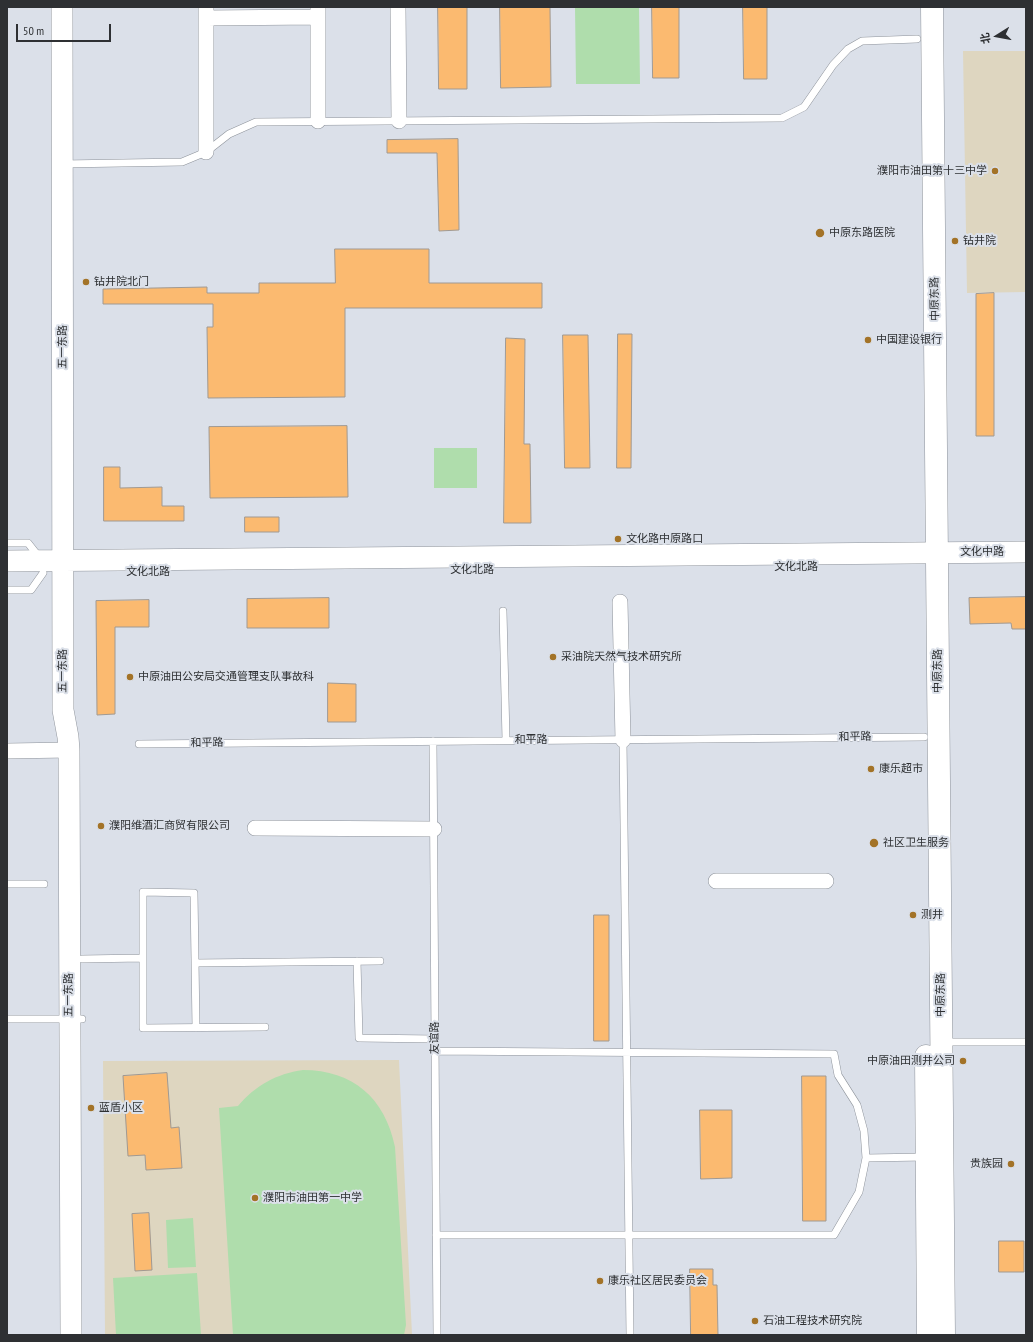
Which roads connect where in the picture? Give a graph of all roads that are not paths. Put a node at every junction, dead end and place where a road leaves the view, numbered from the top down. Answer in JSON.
{"nodes":[{"id":1,"x":62,"y":7,"type":"edge"},
{"id":2,"x":74,"y":7,"type":"edge"},
{"id":3,"x":398,"y":7,"type":"edge"},
{"id":4,"x":917,"y":7,"type":"edge"},
{"id":5,"x":932,"y":7,"type":"edge"},
{"id":6,"x":249,"y":12,"type":"edge"},
{"id":7,"x":318,"y":12,"type":"edge"},
{"id":8,"x":206,"y":13,"type":"edge"},
{"id":9,"x":917,"y":39,"type":"junction"},
{"id":10,"x":318,"y":121,"type":"junction"},
{"id":11,"x":399,"y":121,"type":"junction"},
{"id":12,"x":206,"y":152,"type":"junction"},
{"id":13,"x":69,"y":164,"type":"junction"},
{"id":14,"x":7,"y":543,"type":"edge"},
{"id":15,"x":1026,"y":552,"type":"edge"},
{"id":16,"x":930,"y":559,"type":"junction"},
{"id":17,"x":7,"y":561,"type":"edge"},
{"id":18,"x":1026,"y":565,"type":"edge"},
{"id":19,"x":42,"y":567,"type":"junction"},
{"id":20,"x":70,"y":567,"type":"junction"},
{"id":21,"x":7,"y":574,"type":"edge"},
{"id":22,"x":7,"y":590,"type":"edge"},
{"id":23,"x":620,"y":602,"type":"dead end"},
{"id":24,"x":503,"y":611,"type":"dead end"},
{"id":25,"x":924,"y":737,"type":"junction"},
{"id":26,"x":506,"y":740,"type":"junction"},
{"id":27,"x":623,"y":740,"type":"junction"},
{"id":28,"x":433,"y":741,"type":"junction"},
{"id":29,"x":139,"y":744,"type":"dead end"},
{"id":30,"x":69,"y":750,"type":"junction"},
{"id":31,"x":7,"y":751,"type":"edge"},
{"id":32,"x":255,"y":828,"type":"dead end"},
{"id":33,"x":434,"y":829,"type":"junction"},
{"id":34,"x":716,"y":881,"type":"dead end"},
{"id":35,"x":826,"y":881,"type":"dead end"},
{"id":36,"x":7,"y":884,"type":"edge"},
{"id":37,"x":44,"y":884,"type":"dead end"},
{"id":38,"x":82,"y":958,"type":"junction"},
{"id":39,"x":143,"y":958,"type":"junction"},
{"id":40,"x":358,"y":961,"type":"junction"},
{"id":41,"x":380,"y":961,"type":"dead end"},
{"id":42,"x":195,"y":963,"type":"junction"},
{"id":43,"x":7,"y":1019,"type":"edge"},
{"id":44,"x":76,"y":1019,"type":"junction"},
{"id":45,"x":266,"y":1027,"type":"dead end"},
{"id":46,"x":196,"y":1028,"type":"junction"},
{"id":47,"x":435,"y":1040,"type":"junction"},
{"id":48,"x":941,"y":1042,"type":"junction"},
{"id":49,"x":1026,"y":1042,"type":"edge"},
{"id":50,"x":435,"y":1051,"type":"junction"},
{"id":51,"x":627,"y":1053,"type":"junction"},
{"id":52,"x":927,"y":1157,"type":"junction"},
{"id":53,"x":866,"y":1158,"type":"junction"},
{"id":54,"x":436,"y":1235,"type":"junction"},
{"id":55,"x":629,"y":1235,"type":"junction"},
{"id":56,"x":71,"y":1335,"type":"edge"},
{"id":57,"x":84,"y":1335,"type":"edge"},
{"id":58,"x":437,"y":1335,"type":"edge"},
{"id":59,"x":630,"y":1335,"type":"edge"},
{"id":60,"x":928,"y":1335,"type":"edge"},
{"id":61,"x":944,"y":1335,"type":"edge"}],
"edges":[{"from":1,"to":13,"type":"street","name":"五一东路"},
{"from":2,"to":13,"type":"street","name":"五一东路"},
{"from":3,"to":11,"type":"street"},
{"from":4,"to":9,"type":"main road","name":"中原东路"},
{"from":5,"to":16,"type":"main road","name":"中原东路"},
{"from":6,"to":7,"type":"street"},
{"from":6,"to":8,"type":"street"},
{"from":7,"to":10,"type":"street"},
{"from":8,"to":12,"type":"street"},
{"from":9,"to":11,"type":"lane"},
{"from":9,"to":16,"type":"main road","name":"中原东路"},
{"from":10,"to":11,"type":"lane"},
{"from":10,"to":12,"type":"lane"},
{"from":12,"to":13,"type":"lane"},
{"from":13,"to":20,"type":"street","name":"五一东路"},
{"from":14,"to":19,"type":"lane"},
{"from":15,"to":16,"type":"street","name":"文化中路"},
{"from":16,"to":18,"type":"street","name":"文化中路"},
{"from":16,"to":20,"type":"street","name":"文化北路"},
{"from":16,"to":25,"type":"main road","name":"中原东路"},
{"from":16,"to":48,"type":"main road","name":"中原东路"},
{"from":17,"to":19,"type":"street","name":"文化北路"},
{"from":19,"to":20,"type":"street","name":"文化北路"},
{"from":19,"to":21,"type":"street","name":"文化北路"},
{"from":19,"to":22,"type":"lane"},
{"from":20,"to":30,"type":"street","name":"五一东路"},
{"from":20,"to":38,"type":"street","name":"五一东路"},
{"from":23,"to":27,"type":"street"},
{"from":24,"to":26,"type":"lane"},
{"from":25,"to":27,"type":"lane","name":"和平路"},
{"from":25,"to":52,"type":"main road","name":"中原东路"},
{"from":26,"to":27,"type":"lane","name":"和平路"},
{"from":26,"to":28,"type":"lane","name":"和平路"},
{"from":27,"to":51,"type":"lane"},
{"from":28,"to":29,"type":"lane","name":"和平路"},
{"from":28,"to":33,"type":"lane","name":"友谊路"},
{"from":30,"to":31,"type":"street"},
{"from":30,"to":44,"type":"street","name":"五一东路"},
{"from":32,"to":33,"type":"street"},
{"from":33,"to":47,"type":"lane","name":"友谊路"},
{"from":34,"to":35,"type":"street"},
{"from":36,"to":37,"type":"lane"},
{"from":38,"to":39,"type":"lane"},
{"from":38,"to":44,"type":"street","name":"五一东路"},
{"from":39,"to":42,"type":"lane"},
{"from":39,"to":46,"type":"lane"},
{"from":40,"to":41,"type":"lane"},
{"from":40,"to":42,"type":"lane"},
{"from":40,"to":47,"type":"lane"},
{"from":42,"to":46,"type":"lane"},
{"from":43,"to":44,"type":"lane"},
{"from":44,"to":56,"type":"street","name":"五一东路"},
{"from":44,"to":57,"type":"street","name":"五一东路"},
{"from":45,"to":46,"type":"lane"},
{"from":47,"to":50,"type":"lane","name":"友谊路"},
{"from":48,"to":49,"type":"lane"},
{"from":48,"to":61,"type":"main road","name":"中原东路"},
{"from":50,"to":51,"type":"lane"},
{"from":50,"to":54,"type":"lane","name":"友谊路"},
{"from":51,"to":53,"type":"lane"},
{"from":51,"to":55,"type":"lane"},
{"from":52,"to":53,"type":"lane"},
{"from":52,"to":60,"type":"main road","name":"中原东路"},
{"from":53,"to":55,"type":"lane"},
{"from":54,"to":55,"type":"lane"},
{"from":54,"to":58,"type":"lane","name":"友谊路"},
{"from":55,"to":59,"type":"lane"}]}
